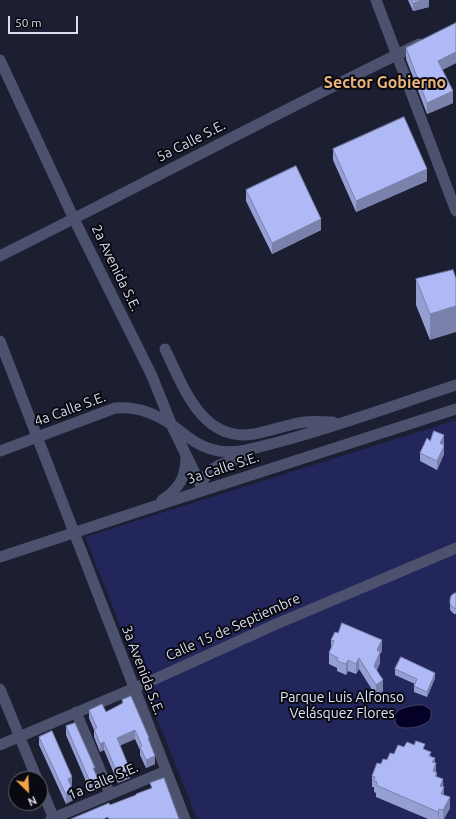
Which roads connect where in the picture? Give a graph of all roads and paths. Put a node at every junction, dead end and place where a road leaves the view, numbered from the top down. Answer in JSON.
{"nodes":[{"id":1,"x":376,"y":0,"type":"edge"},
{"id":2,"x":430,"y":38,"type":"edge"},
{"id":3,"x":396,"y":54,"type":"junction"},
{"id":4,"x":0,"y":60,"type":"edge"},
{"id":5,"x":456,"y":212,"type":"edge"},
{"id":6,"x":74,"y":219,"type":"junction"},
{"id":7,"x":0,"y":256,"type":"edge"},
{"id":8,"x":0,"y":341,"type":"edge"},
{"id":9,"x":164,"y":349,"type":"dead end"},
{"id":10,"x":456,"y":385,"type":"edge"},
{"id":11,"x":456,"y":410,"type":"edge"},
{"id":12,"x":343,"y":422,"type":"junction"},
{"id":13,"x":172,"y":426,"type":"junction"},
{"id":14,"x":306,"y":434,"type":"junction"},
{"id":15,"x":36,"y":437,"type":"junction"},
{"id":16,"x":0,"y":451,"type":"edge"},
{"id":17,"x":186,"y":455,"type":"junction"},
{"id":18,"x":203,"y":490,"type":"junction"},
{"id":19,"x":150,"y":508,"type":"junction"},
{"id":20,"x":74,"y":532,"type":"junction"},
{"id":21,"x":456,"y":548,"type":"edge"},
{"id":22,"x":0,"y":558,"type":"edge"},
{"id":23,"x":133,"y":687,"type":"junction"},
{"id":24,"x":0,"y":689,"type":"edge"},
{"id":25,"x":76,"y":712,"type":"junction"},
{"id":26,"x":20,"y":736,"type":"junction"},
{"id":27,"x":0,"y":745,"type":"edge"},
{"id":28,"x":34,"y":771,"type":"edge"},
{"id":29,"x":166,"y":771,"type":"junction"},
{"id":30,"x":110,"y":794,"type":"junction"},
{"id":31,"x":48,"y":806,"type":"edge"},
{"id":32,"x":53,"y":819,"type":"edge"},
{"id":33,"x":184,"y":819,"type":"edge"}],
"edges":[{"from":1,"to":3,"type":"street"},
{"from":2,"to":3,"type":"street","name":"5a Calle S.E."},
{"from":3,"to":5,"type":"street"},
{"from":3,"to":6,"type":"street","name":"5a Calle S.E."},
{"from":4,"to":6,"type":"street","name":"2a Avenida S.E."},
{"from":6,"to":7,"type":"street","name":"5a Calle S.E."},
{"from":6,"to":13,"type":"street","name":"2a Avenida S.E."},
{"from":8,"to":15,"type":"street"},
{"from":9,"to":12,"type":"street"},
{"from":10,"to":12,"type":"street","name":"3a Calle S.E."},
{"from":11,"to":18,"type":"street","name":"3a Calle S.E."},
{"from":12,"to":14,"type":"street","name":"3a Calle S.E."},
{"from":13,"to":14,"type":"street","name":"3a Calle S.E."},
{"from":13,"to":15,"type":"street","name":"4a Calle S.E."},
{"from":13,"to":17,"type":"street","name":"2a Avenida S.E."},
{"from":14,"to":18,"type":"street"},
{"from":15,"to":16,"type":"street","name":"4a Calle S.E."},
{"from":15,"to":20,"type":"street"},
{"from":17,"to":18,"type":"street","name":"2a Avenida S.E."},
{"from":17,"to":19,"type":"street"},
{"from":18,"to":19,"type":"street","name":"3a Calle S.E."},
{"from":19,"to":20,"type":"street","name":"3a Calle S.E."},
{"from":20,"to":22,"type":"street","name":"3a Calle S.E."},
{"from":20,"to":23,"type":"street","name":"3a Avenida S.E."},
{"from":21,"to":23,"type":"street","name":"Calle 15 de Septiembre"},
{"from":23,"to":25,"type":"street","name":"Calle 15 de Septiembre"},
{"from":23,"to":29,"type":"street","name":"3a Avenida S.E."},
{"from":24,"to":26,"type":"street"},
{"from":25,"to":26,"type":"street","name":"Calle 15 de Septiembre"},
{"from":25,"to":30,"type":"street"},
{"from":26,"to":27,"type":"street","name":"Calle 15 de Septiembre"},
{"from":26,"to":28,"type":"street"},
{"from":29,"to":30,"type":"street","name":"1a Calle S.E."},
{"from":29,"to":33,"type":"street","name":"3a Avenida S.E."},
{"from":30,"to":32,"type":"street","name":"1a Calle S.E."},
{"from":31,"to":32,"type":"street"}]}
